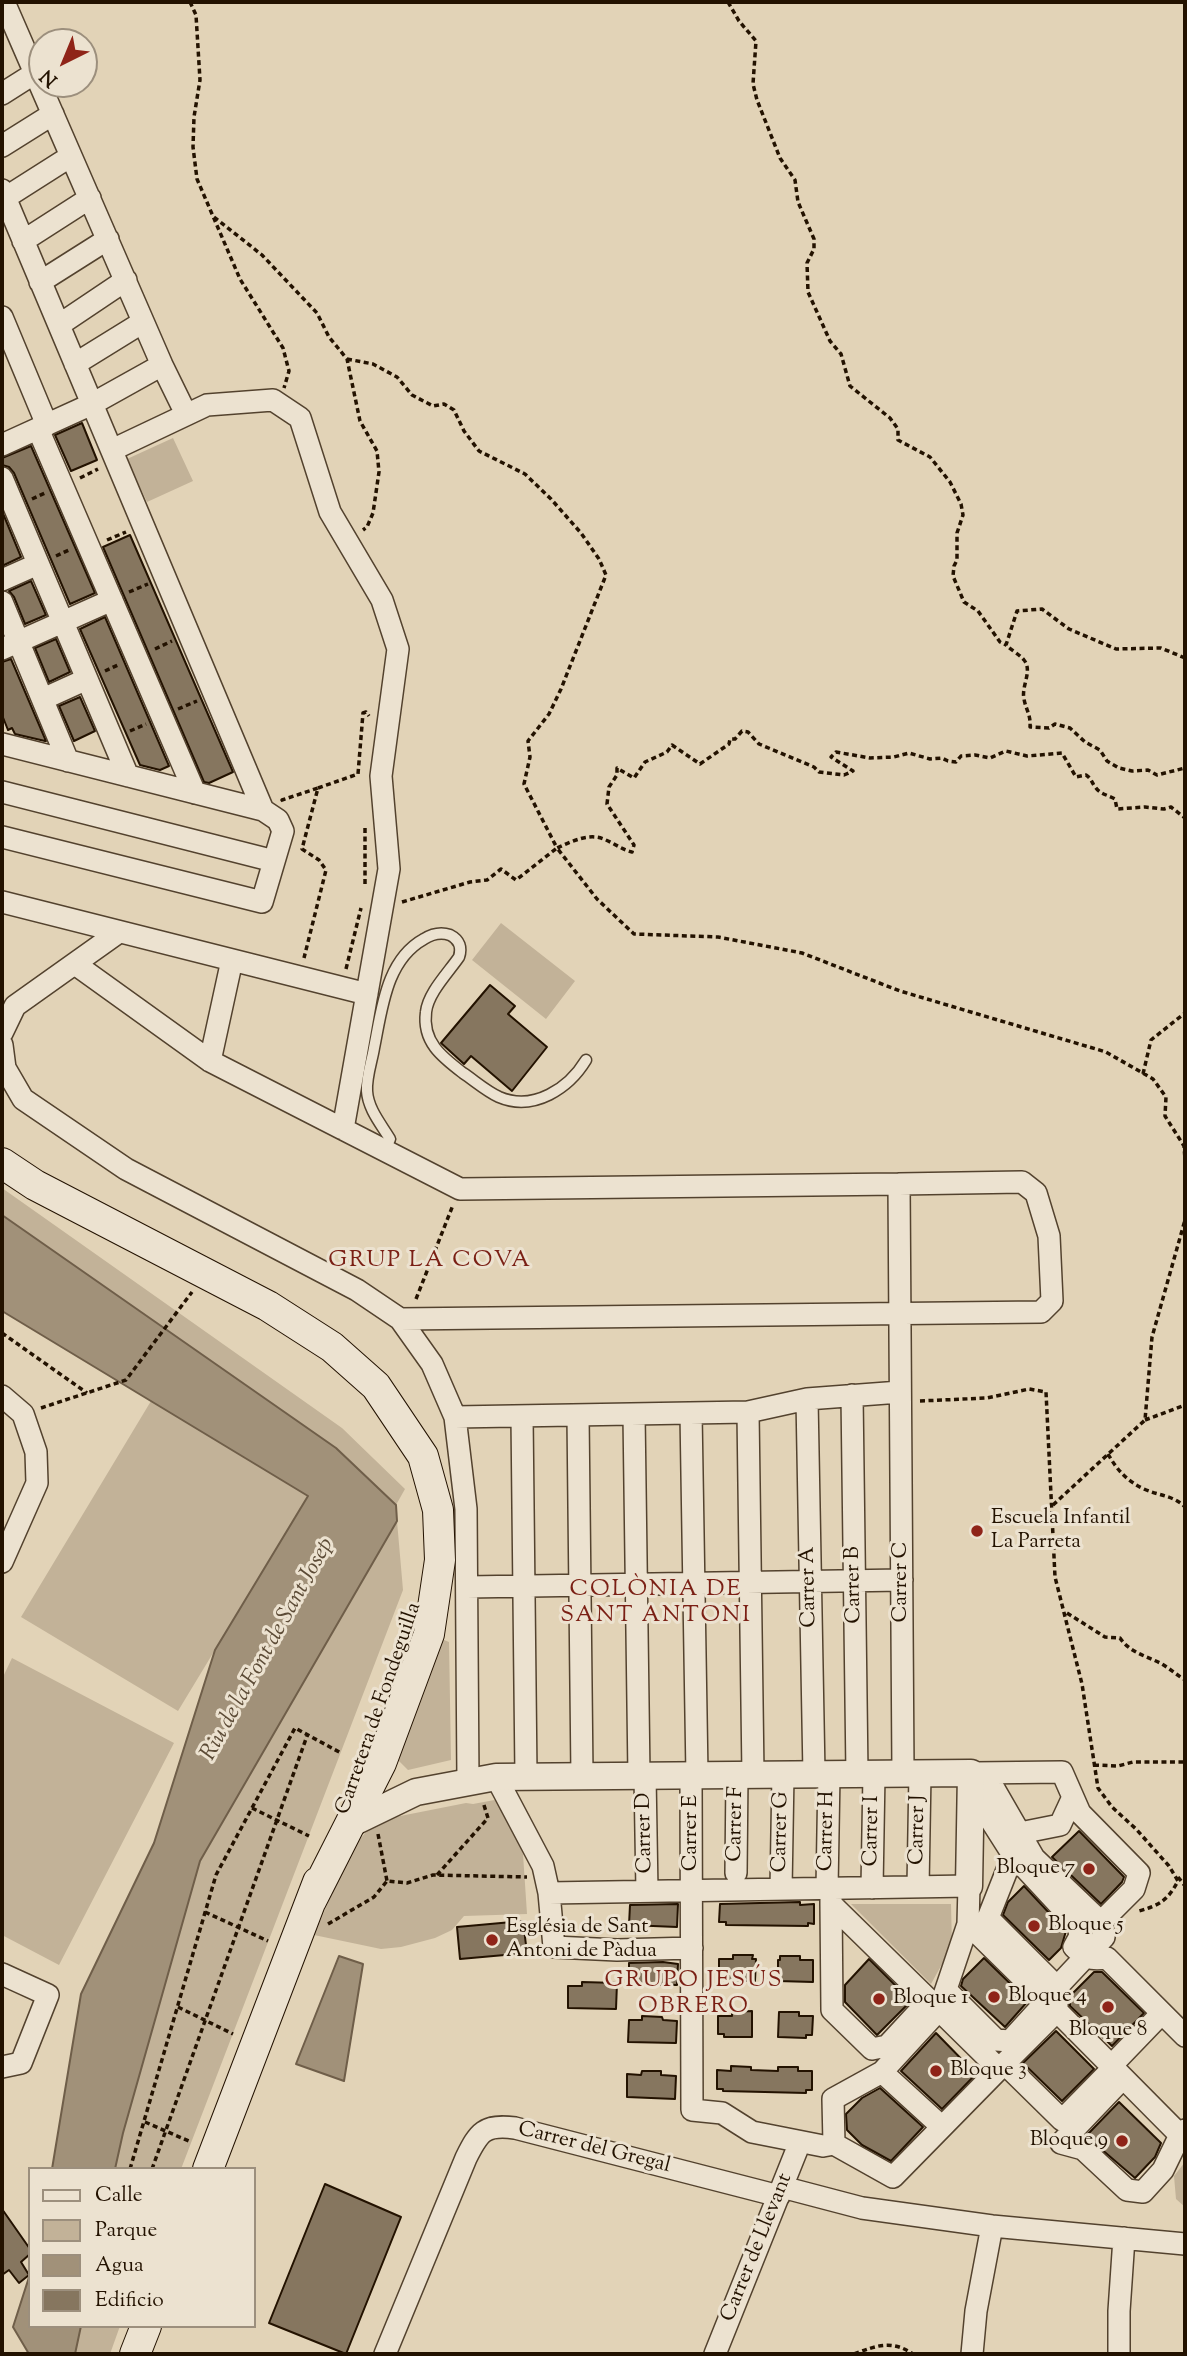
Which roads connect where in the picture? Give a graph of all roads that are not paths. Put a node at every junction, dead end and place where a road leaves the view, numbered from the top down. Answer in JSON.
{"nodes":[{"id":1,"x":4,"y":2,"type":"edge"},
{"id":2,"x":9,"y":35,"type":"edge"},
{"id":3,"x":28,"y":63,"type":"edge"},
{"id":4,"x":28,"y":77,"type":"edge"},
{"id":5,"x":2,"y":94,"type":"edge"},
{"id":6,"x":46,"y":98,"type":"edge"},
{"id":7,"x":53,"y":114,"type":"junction"},
{"id":8,"x":2,"y":146,"type":"edge"},
{"id":9,"x":71,"y":156,"type":"junction"},
{"id":10,"x":3,"y":194,"type":"edge"},
{"id":11,"x":90,"y":198,"type":"junction"},
{"id":12,"x":108,"y":239,"type":"junction"},
{"id":13,"x":23,"y":241,"type":"junction"},
{"id":14,"x":126,"y":280,"type":"junction"},
{"id":15,"x":40,"y":282,"type":"junction"},
{"id":16,"x":2,"y":317,"type":"edge"},
{"id":17,"x":144,"y":321,"type":"junction"},
{"id":18,"x":59,"y":325,"type":"junction"},
{"id":19,"x":75,"y":364,"type":"junction"},
{"id":20,"x":162,"y":365,"type":"junction"},
{"id":21,"x":92,"y":404,"type":"junction"},
{"id":22,"x":186,"y":414,"type":"junction"},
{"id":23,"x":42,"y":427,"type":"junction"},
{"id":24,"x":2,"y":445,"type":"edge"},
{"id":25,"x":112,"y":450,"type":"junction"},
{"id":26,"x":2,"y":478,"type":"edge"},
{"id":27,"x":8,"y":510,"type":"edge"},
{"id":28,"x":38,"y":564,"type":"junction"},
{"id":29,"x":2,"y":580,"type":"edge"},
{"id":30,"x":112,"y":600,"type":"junction"},
{"id":31,"x":2,"y":602,"type":"edge"},
{"id":32,"x":63,"y":622,"type":"junction"},
{"id":33,"x":10,"y":645,"type":"edge"},
{"id":34,"x":87,"y":679,"type":"junction"},
{"id":35,"x":43,"y":699,"type":"junction"},
{"id":36,"x":2,"y":744,"type":"edge"},
{"id":37,"x":68,"y":761,"type":"junction"},
{"id":38,"x":128,"y":776,"type":"junction"},
{"id":39,"x":2,"y":792,"type":"edge"},
{"id":40,"x":195,"y":793,"type":"junction"},
{"id":41,"x":263,"y":810,"type":"junction"},
{"id":42,"x":2,"y":837,"type":"edge"},
{"id":43,"x":274,"y":861,"type":"junction"},
{"id":44,"x":2,"y":902,"type":"edge"},
{"id":45,"x":119,"y":932,"type":"junction"},
{"id":46,"x":232,"y":960,"type":"junction"},
{"id":47,"x":75,"y":964,"type":"junction"},
{"id":48,"x":367,"y":994,"type":"junction"},
{"id":49,"x":2,"y":1033,"type":"edge"},
{"id":50,"x":2,"y":1045,"type":"edge"},
{"id":51,"x":586,"y":1060,"type":"dead end"},
{"id":52,"x":210,"y":1061,"type":"junction"},
{"id":53,"x":343,"y":1129,"type":"junction"},
{"id":54,"x":385,"y":1150,"type":"junction"},
{"id":55,"x":2,"y":1163,"type":"edge"},
{"id":56,"x":899,"y":1184,"type":"junction"},
{"id":57,"x":900,"y":1313,"type":"junction"},
{"id":58,"x":400,"y":1319,"type":"junction"},
{"id":59,"x":852,"y":1395,"type":"junction"},
{"id":60,"x":2,"y":1396,"type":"edge"},
{"id":61,"x":900,"y":1397,"type":"junction"},
{"id":62,"x":807,"y":1399,"type":"junction"},
{"id":63,"x":748,"y":1412,"type":"junction"},
{"id":64,"x":691,"y":1413,"type":"junction"},
{"id":65,"x":634,"y":1414,"type":"junction"},
{"id":66,"x":578,"y":1415,"type":"junction"},
{"id":67,"x":522,"y":1416,"type":"junction"},
{"id":68,"x":455,"y":1417,"type":"junction"},
{"id":69,"x":405,"y":1431,"type":"junction"},
{"id":70,"x":2,"y":1562,"type":"edge"},
{"id":71,"x":902,"y":1580,"type":"junction"},
{"id":72,"x":810,"y":1581,"type":"junction"},
{"id":73,"x":855,"y":1581,"type":"junction"},
{"id":74,"x":750,"y":1582,"type":"junction"},
{"id":75,"x":694,"y":1583,"type":"junction"},
{"id":76,"x":636,"y":1584,"type":"junction"},
{"id":77,"x":580,"y":1585,"type":"junction"},
{"id":78,"x":524,"y":1586,"type":"junction"},
{"id":79,"x":467,"y":1587,"type":"junction"},
{"id":80,"x":911,"y":1773,"type":"junction"},
{"id":81,"x":783,"y":1774,"type":"junction"},
{"id":82,"x":822,"y":1774,"type":"junction"},
{"id":83,"x":865,"y":1774,"type":"junction"},
{"id":84,"x":694,"y":1775,"type":"junction"},
{"id":85,"x":745,"y":1775,"type":"junction"},
{"id":86,"x":526,"y":1776,"type":"junction"},
{"id":87,"x":582,"y":1776,"type":"junction"},
{"id":88,"x":642,"y":1776,"type":"junction"},
{"id":89,"x":976,"y":1778,"type":"junction"},
{"id":90,"x":482,"y":1785,"type":"junction"},
{"id":91,"x":381,"y":1796,"type":"junction"},
{"id":92,"x":1073,"y":1797,"type":"junction"},
{"id":93,"x":1020,"y":1833,"type":"junction"},
{"id":94,"x":1013,"y":1855,"type":"junction"},
{"id":95,"x":736,"y":1873,"type":"dead end"},
{"id":96,"x":969,"y":1886,"type":"junction"},
{"id":97,"x":918,"y":1887,"type":"junction"},
{"id":98,"x":872,"y":1888,"type":"junction"},
{"id":99,"x":781,"y":1889,"type":"junction"},
{"id":100,"x":692,"y":1890,"type":"junction"},
{"id":101,"x":647,"y":1891,"type":"junction"},
{"id":102,"x":549,"y":1893,"type":"junction"},
{"id":103,"x":830,"y":1893,"type":"junction"},
{"id":104,"x":1101,"y":1922,"type":"junction"},
{"id":105,"x":968,"y":1924,"type":"junction"},
{"id":106,"x":692,"y":1948,"type":"junction"},
{"id":107,"x":1084,"y":1958,"type":"junction"},
{"id":108,"x":2,"y":1974,"type":"edge"},
{"id":109,"x":1057,"y":1987,"type":"junction"},
{"id":110,"x":942,"y":2000,"type":"junction"},
{"id":111,"x":1057,"y":2011,"type":"junction"},
{"id":112,"x":1162,"y":2013,"type":"junction"},
{"id":113,"x":1185,"y":2036,"type":"edge"},
{"id":114,"x":1002,"y":2066,"type":"junction"},
{"id":115,"x":2,"y":2067,"type":"edge"},
{"id":116,"x":1116,"y":2070,"type":"junction"},
{"id":117,"x":882,"y":2072,"type":"junction"},
{"id":118,"x":941,"y":2126,"type":"junction"},
{"id":119,"x":1183,"y":2132,"type":"edge"},
{"id":120,"x":800,"y":2142,"type":"junction"},
{"id":121,"x":834,"y":2144,"type":"junction"},
{"id":122,"x":209,"y":2167,"type":"edge"},
{"id":123,"x":780,"y":2191,"type":"junction"},
{"id":124,"x":992,"y":2226,"type":"junction"},
{"id":125,"x":1124,"y":2238,"type":"junction"},
{"id":126,"x":1185,"y":2244,"type":"edge"},
{"id":127,"x":385,"y":2354,"type":"edge"},
{"id":128,"x":715,"y":2354,"type":"edge"},
{"id":129,"x":972,"y":2354,"type":"edge"},
{"id":130,"x":1119,"y":2354,"type":"edge"}],
"edges":[{"from":1,"to":2,"type":"street"},
{"from":2,"to":3,"type":"street"},
{"from":4,"to":5,"type":"street"},
{"from":6,"to":7,"type":"street"},
{"from":7,"to":8,"type":"street"},
{"from":7,"to":9,"type":"street"},
{"from":9,"to":10,"type":"street"},
{"from":9,"to":11,"type":"street"},
{"from":10,"to":13,"type":"street"},
{"from":11,"to":12,"type":"street"},
{"from":11,"to":13,"type":"street"},
{"from":12,"to":14,"type":"street"},
{"from":12,"to":15,"type":"street"},
{"from":13,"to":15,"type":"street"},
{"from":14,"to":17,"type":"street"},
{"from":14,"to":18,"type":"street"},
{"from":15,"to":18,"type":"street"},
{"from":16,"to":23,"type":"street"},
{"from":17,"to":19,"type":"street"},
{"from":17,"to":20,"type":"street"},
{"from":18,"to":19,"type":"street"},
{"from":19,"to":21,"type":"street"},
{"from":20,"to":21,"type":"street"},
{"from":20,"to":22,"type":"street"},
{"from":21,"to":23,"type":"street"},
{"from":21,"to":25,"type":"street"},
{"from":22,"to":25,"type":"street"},
{"from":22,"to":48,"type":"street"},
{"from":23,"to":24,"type":"street"},
{"from":23,"to":30,"type":"street"},
{"from":25,"to":41,"type":"street"},
{"from":26,"to":27,"type":"street"},
{"from":27,"to":28,"type":"street"},
{"from":28,"to":29,"type":"street"},
{"from":28,"to":32,"type":"street"},
{"from":30,"to":32,"type":"street"},
{"from":30,"to":40,"type":"street"},
{"from":31,"to":33,"type":"street"},
{"from":32,"to":33,"type":"street"},
{"from":32,"to":34,"type":"street"},
{"from":33,"to":35,"type":"street"},
{"from":34,"to":35,"type":"street"},
{"from":34,"to":38,"type":"street"},
{"from":35,"to":37,"type":"street"},
{"from":36,"to":37,"type":"street"},
{"from":37,"to":38,"type":"street"},
{"from":38,"to":40,"type":"street"},
{"from":39,"to":43,"type":"street"},
{"from":40,"to":41,"type":"street"},
{"from":41,"to":43,"type":"street"},
{"from":42,"to":43,"type":"street"},
{"from":44,"to":45,"type":"street"},
{"from":45,"to":46,"type":"street"},
{"from":45,"to":47,"type":"street"},
{"from":46,"to":48,"type":"street"},
{"from":46,"to":52,"type":"street"},
{"from":47,"to":49,"type":"street"},
{"from":47,"to":52,"type":"street"},
{"from":48,"to":53,"type":"street"},
{"from":50,"to":58,"type":"street"},
{"from":51,"to":54,"type":"lane"},
{"from":52,"to":53,"type":"street"},
{"from":53,"to":54,"type":"street"},
{"from":54,"to":56,"type":"street"},
{"from":55,"to":69,"type":"main road","name":"Carretera de Fondeguilla"},
{"from":56,"to":57,"type":"street","name":"Carrer C"},
{"from":56,"to":57,"type":"street"},
{"from":57,"to":58,"type":"street"},
{"from":57,"to":61,"type":"street","name":"Carrer C"},
{"from":58,"to":68,"type":"street"},
{"from":59,"to":61,"type":"street"},
{"from":59,"to":62,"type":"street"},
{"from":59,"to":73,"type":"street","name":"Carrer B"},
{"from":60,"to":70,"type":"street"},
{"from":61,"to":71,"type":"street","name":"Carrer C"},
{"from":62,"to":63,"type":"street"},
{"from":62,"to":72,"type":"street","name":"Carrer A"},
{"from":63,"to":64,"type":"street"},
{"from":63,"to":74,"type":"street","name":"Carrer F"},
{"from":64,"to":65,"type":"street"},
{"from":64,"to":75,"type":"street","name":"Carrer E"},
{"from":65,"to":66,"type":"street"},
{"from":65,"to":76,"type":"street","name":"Carrer D"},
{"from":66,"to":67,"type":"street"},
{"from":66,"to":77,"type":"street"},
{"from":67,"to":68,"type":"street"},
{"from":67,"to":78,"type":"street"},
{"from":68,"to":79,"type":"street"},
{"from":69,"to":91,"type":"main road","name":"Carretera de Fondeguilla"},
{"from":69,"to":91,"type":"main road","name":"Carretera de Fondeguilla"},
{"from":71,"to":73,"type":"street"},
{"from":71,"to":80,"type":"street","name":"Carrer C"},
{"from":72,"to":73,"type":"street"},
{"from":72,"to":74,"type":"street"},
{"from":72,"to":82,"type":"street","name":"Carrer A"},
{"from":73,"to":83,"type":"street","name":"Carrer B"},
{"from":74,"to":75,"type":"street"},
{"from":74,"to":85,"type":"street","name":"Carrer F"},
{"from":75,"to":76,"type":"street"},
{"from":75,"to":84,"type":"street","name":"Carrer E"},
{"from":76,"to":77,"type":"street"},
{"from":76,"to":88,"type":"street","name":"Carrer D"},
{"from":77,"to":78,"type":"street"},
{"from":77,"to":87,"type":"street"},
{"from":78,"to":79,"type":"street"},
{"from":78,"to":86,"type":"street"},
{"from":79,"to":90,"type":"street"},
{"from":80,"to":83,"type":"street"},
{"from":80,"to":89,"type":"street"},
{"from":80,"to":97,"type":"street","name":"Carrer J"},
{"from":81,"to":82,"type":"street"},
{"from":81,"to":85,"type":"street"},
{"from":81,"to":99,"type":"street","name":"Carrer G"},
{"from":82,"to":83,"type":"street"},
{"from":82,"to":103,"type":"street","name":"Carrer H"},
{"from":83,"to":98,"type":"street","name":"Carrer I"},
{"from":84,"to":85,"type":"street"},
{"from":84,"to":88,"type":"street"},
{"from":84,"to":100,"type":"street","name":"Carrer E"},
{"from":85,"to":95,"type":"street","name":"Carrer F"},
{"from":86,"to":87,"type":"street"},
{"from":86,"to":90,"type":"street"},
{"from":87,"to":88,"type":"street"},
{"from":88,"to":101,"type":"street","name":"Carrer D"},
{"from":89,"to":92,"type":"street"},
{"from":89,"to":93,"type":"street"},
{"from":89,"to":94,"type":"street"},
{"from":89,"to":96,"type":"street"},
{"from":90,"to":91,"type":"street"},
{"from":90,"to":102,"type":"street"},
{"from":91,"to":122,"type":"main road","name":"Carretera de Fondeguilla"},
{"from":92,"to":93,"type":"street"},
{"from":92,"to":104,"type":"street"},
{"from":93,"to":104,"type":"street"},
{"from":94,"to":107,"type":"street"},
{"from":94,"to":109,"type":"street"},
{"from":96,"to":97,"type":"street"},
{"from":96,"to":105,"type":"street"},
{"from":97,"to":98,"type":"street"},
{"from":98,"to":103,"type":"street"},
{"from":99,"to":100,"type":"street"},
{"from":99,"to":103,"type":"street"},
{"from":100,"to":101,"type":"street"},
{"from":100,"to":106,"type":"street","name":"Carrer E"},
{"from":101,"to":102,"type":"street"},
{"from":102,"to":106,"type":"street"},
{"from":103,"to":103,"type":"street","name":"Carrer H"},
{"from":104,"to":107,"type":"street"},
{"from":105,"to":110,"type":"street"},
{"from":105,"to":110,"type":"street"},
{"from":106,"to":120,"type":"street","name":"Carrer E"},
{"from":107,"to":109,"type":"street"},
{"from":107,"to":112,"type":"street"},
{"from":108,"to":115,"type":"street"},
{"from":109,"to":111,"type":"street"},
{"from":110,"to":114,"type":"street"},
{"from":110,"to":117,"type":"street"},
{"from":111,"to":114,"type":"street"},
{"from":111,"to":116,"type":"street"},
{"from":112,"to":113,"type":"street"},
{"from":112,"to":116,"type":"street"},
{"from":114,"to":116,"type":"street"},
{"from":114,"to":118,"type":"street"},
{"from":116,"to":119,"type":"street"},
{"from":116,"to":119,"type":"street"},
{"from":117,"to":118,"type":"street"},
{"from":117,"to":121,"type":"street"},
{"from":118,"to":121,"type":"street"},
{"from":120,"to":121,"type":"street"},
{"from":120,"to":123,"type":"street","name":"Carrer de Llevant"},
{"from":123,"to":124,"type":"street","name":"Carrer del Gregal"},
{"from":123,"to":127,"type":"street","name":"Carrer del Gregal"},
{"from":123,"to":128,"type":"street","name":"Carrer de Llevant"},
{"from":124,"to":125,"type":"street","name":"Carrer del Gregal"},
{"from":124,"to":129,"type":"street"},
{"from":125,"to":126,"type":"street","name":"Carrer del Gregal"},
{"from":125,"to":130,"type":"street"}]}
